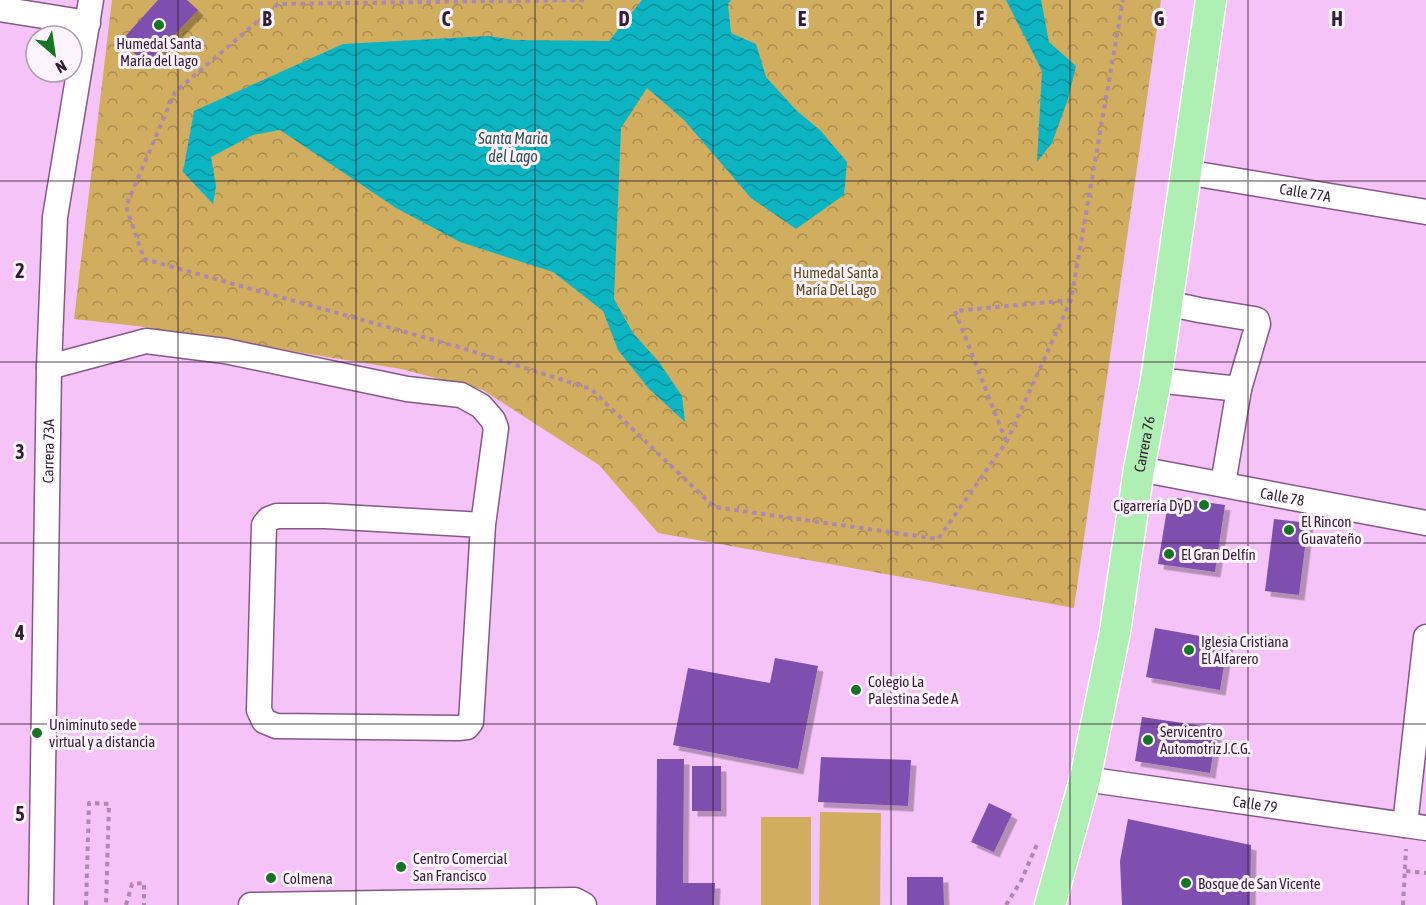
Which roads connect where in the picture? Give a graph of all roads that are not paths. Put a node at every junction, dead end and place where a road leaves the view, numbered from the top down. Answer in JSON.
{"nodes":[{"id":1,"x":1210,"y":0,"type":"edge"},
{"id":2,"x":0,"y":9,"type":"edge"},
{"id":3,"x":90,"y":11,"type":"edge"},
{"id":4,"x":1185,"y":172,"type":"junction"},
{"id":5,"x":1426,"y":212,"type":"edge"},
{"id":6,"x":1167,"y":303,"type":"junction"},
{"id":7,"x":49,"y":367,"type":"junction"},
{"id":8,"x":1156,"y":380,"type":"junction"},
{"id":9,"x":1239,"y":389,"type":"junction"},
{"id":10,"x":1139,"y":470,"type":"junction"},
{"id":11,"x":1223,"y":484,"type":"junction"},
{"id":12,"x":1426,"y":523,"type":"edge"},
{"id":13,"x":483,"y":525,"type":"junction"},
{"id":14,"x":1426,"y":637,"type":"edge"},
{"id":15,"x":1085,"y":779,"type":"junction"},
{"id":16,"x":1416,"y":827,"type":"edge"},
{"id":17,"x":1048,"y":898,"type":"edge"},
{"id":18,"x":41,"y":905,"type":"edge"},
{"id":19,"x":251,"y":905,"type":"edge"},
{"id":20,"x":584,"y":905,"type":"edge"}],
"edges":[{"from":1,"to":4,"type":"main road","name":"Carrera 76"},
{"from":2,"to":3,"type":"street"},
{"from":3,"to":7,"type":"street","name":"Carrera 73A"},
{"from":4,"to":5,"type":"street","name":"Calle 77A"},
{"from":4,"to":6,"type":"main road","name":"Carrera 76"},
{"from":6,"to":8,"type":"main road","name":"Carrera 76"},
{"from":6,"to":9,"type":"street"},
{"from":7,"to":13,"type":"street"},
{"from":7,"to":18,"type":"street","name":"Carrera 73A"},
{"from":8,"to":9,"type":"street"},
{"from":8,"to":10,"type":"main road","name":"Carrera 76"},
{"from":9,"to":11,"type":"street"},
{"from":10,"to":11,"type":"street","name":"Calle 78"},
{"from":10,"to":15,"type":"main road","name":"Carrera 76"},
{"from":11,"to":12,"type":"street","name":"Calle 78"},
{"from":13,"to":13,"type":"street"},
{"from":14,"to":16,"type":"street"},
{"from":15,"to":16,"type":"street","name":"Calle 79"},
{"from":15,"to":17,"type":"main road","name":"Carrera 76"},
{"from":19,"to":20,"type":"street"}]}
